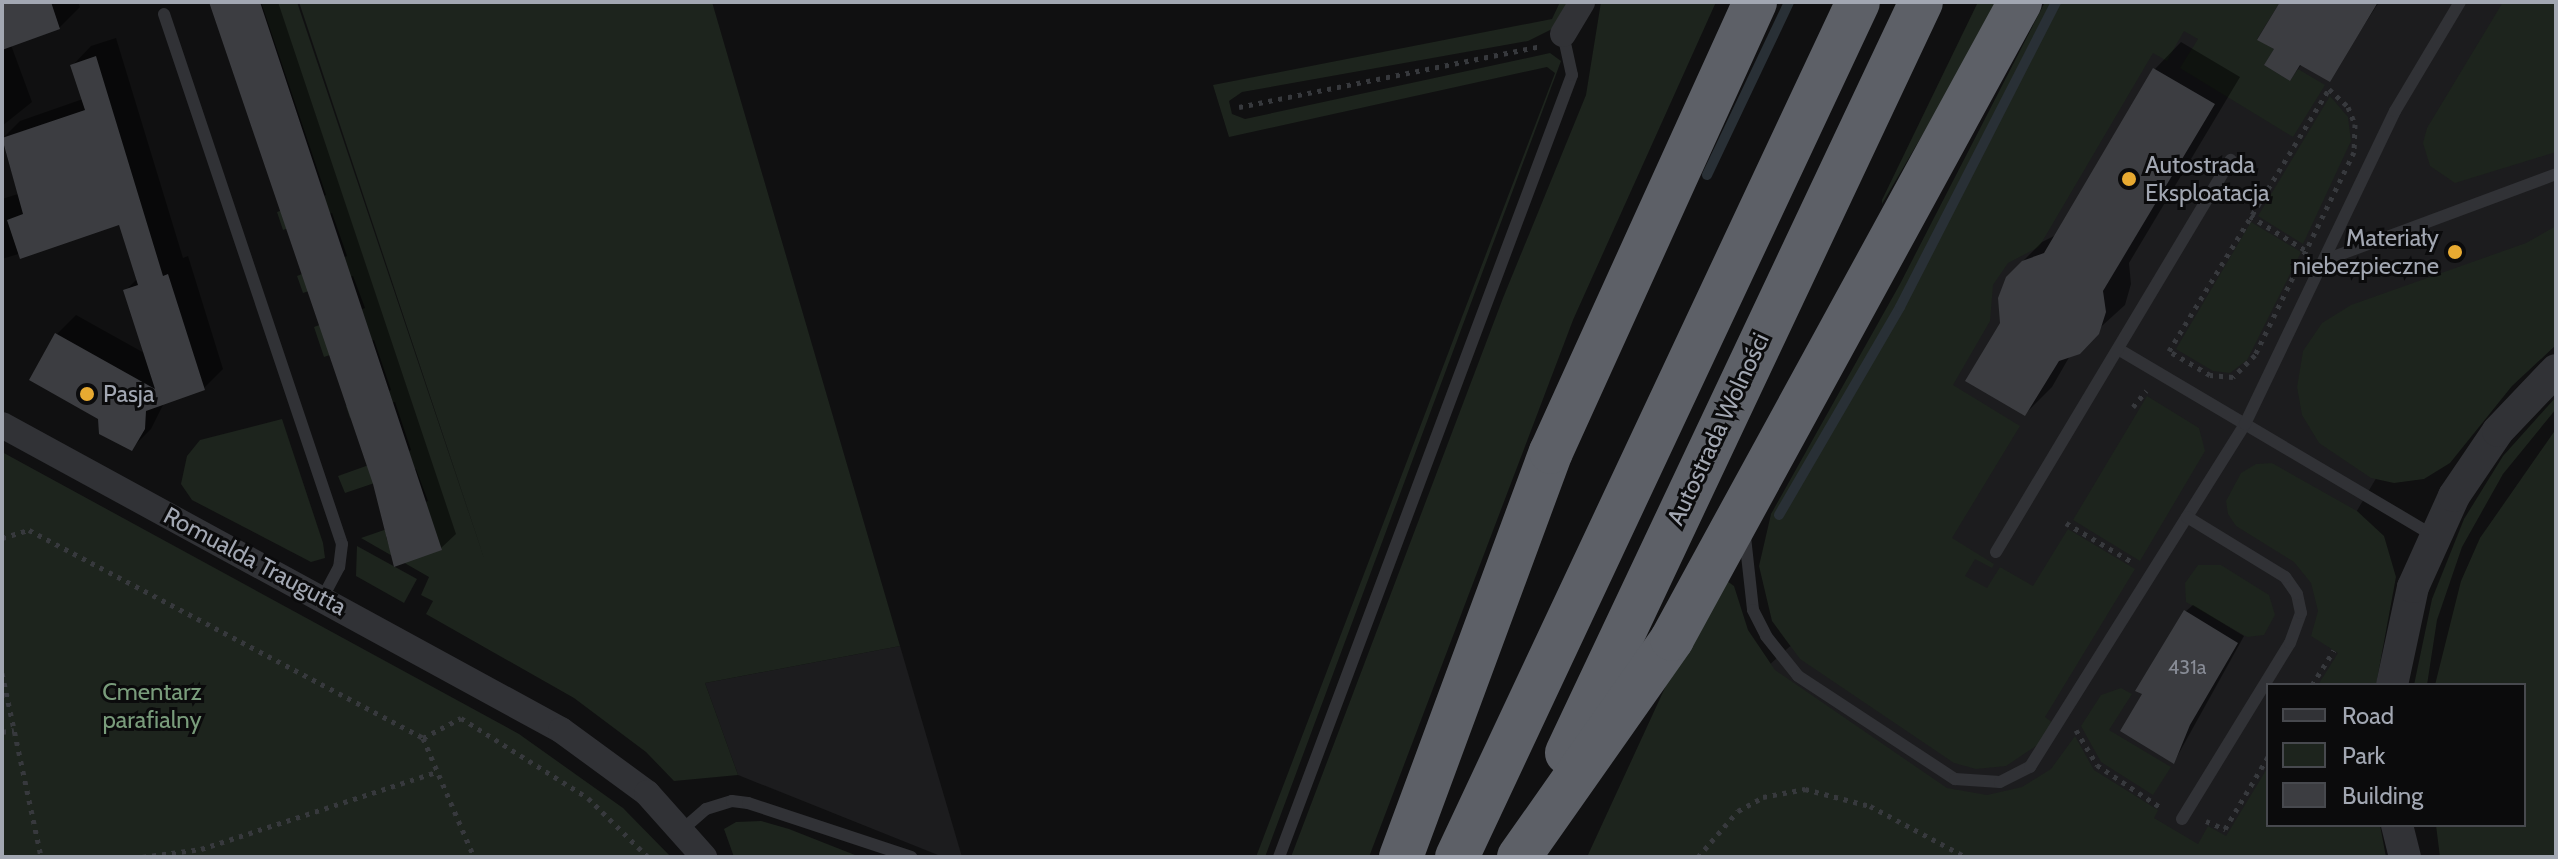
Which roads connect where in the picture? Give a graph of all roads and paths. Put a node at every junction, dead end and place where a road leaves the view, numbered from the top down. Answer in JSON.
{"nodes":[{"id":1,"x":1582,"y":2,"type":"edge"},
{"id":2,"x":1755,"y":2,"type":"edge"},
{"id":3,"x":1858,"y":2,"type":"edge"},
{"id":4,"x":1921,"y":2,"type":"edge"},
{"id":5,"x":2020,"y":2,"type":"edge"},
{"id":6,"x":2460,"y":2,"type":"edge"},
{"id":7,"x":164,"y":14,"type":"dead end"},
{"id":8,"x":1563,"y":34,"type":"junction"},
{"id":9,"x":1239,"y":107,"type":"dead end"},
{"id":10,"x":2231,"y":160,"type":"dead end"},
{"id":11,"x":2556,"y":174,"type":"edge"},
{"id":12,"x":2250,"y":216,"type":"junction"},
{"id":13,"x":2306,"y":250,"type":"junction"},
{"id":14,"x":2325,"y":260,"type":"junction"},
{"id":15,"x":2118,"y":349,"type":"junction"},
{"id":16,"x":2556,"y":370,"type":"edge"},
{"id":17,"x":2150,"y":392,"type":"dead end"},
{"id":18,"x":2133,"y":407,"type":"dead end"},
{"id":19,"x":2245,"y":424,"type":"junction"},
{"id":20,"x":2,"y":425,"type":"edge"},
{"id":21,"x":1755,"y":486,"type":"junction"},
{"id":22,"x":2187,"y":517,"type":"junction"},
{"id":23,"x":2066,"y":523,"type":"dead end"},
{"id":24,"x":2434,"y":536,"type":"junction"},
{"id":25,"x":2,"y":538,"type":"edge"},
{"id":26,"x":1996,"y":552,"type":"dead end"},
{"id":27,"x":2142,"y":567,"type":"dead end"},
{"id":28,"x":323,"y":597,"type":"junction"},
{"id":29,"x":2334,"y":650,"type":"dead end"},
{"id":30,"x":2,"y":673,"type":"edge"},
{"id":31,"x":2313,"y":683,"type":"edge"},
{"id":32,"x":2392,"y":683,"type":"edge"},
{"id":33,"x":2062,"y":722,"type":"junction"},
{"id":34,"x":14,"y":730,"type":"junction"},
{"id":35,"x":2,"y":732,"type":"edge"},
{"id":36,"x":423,"y":738,"type":"junction"},
{"id":37,"x":2266,"y":760,"type":"edge"},
{"id":38,"x":437,"y":772,"type":"junction"},
{"id":39,"x":2161,"y":815,"type":"dead end"},
{"id":40,"x":2182,"y":819,"type":"dead end"},
{"id":41,"x":2398,"y":827,"type":"edge"},
{"id":42,"x":2202,"y":828,"type":"dead end"},
{"id":43,"x":683,"y":829,"type":"junction"},
{"id":44,"x":201,"y":849,"type":"junction"},
{"id":45,"x":41,"y":857,"type":"edge"},
{"id":46,"x":142,"y":857,"type":"edge"},
{"id":47,"x":202,"y":857,"type":"edge"},
{"id":48,"x":474,"y":857,"type":"edge"},
{"id":49,"x":648,"y":857,"type":"edge"},
{"id":50,"x":704,"y":857,"type":"edge"},
{"id":51,"x":911,"y":857,"type":"edge"},
{"id":52,"x":1279,"y":857,"type":"edge"},
{"id":53,"x":1401,"y":857,"type":"edge"},
{"id":54,"x":1457,"y":857,"type":"edge"},
{"id":55,"x":1519,"y":857,"type":"edge"},
{"id":56,"x":1698,"y":857,"type":"edge"},
{"id":57,"x":1966,"y":857,"type":"edge"},
{"id":58,"x":2405,"y":857,"type":"edge"}],
"edges":[{"from":1,"to":8,"type":"street"},
{"from":2,"to":53,"type":"highway"},
{"from":3,"to":54,"type":"highway"},
{"from":4,"to":55,"type":"highway","name":"Autostrada Wolności"},
{"from":5,"to":21,"type":"highway"},
{"from":6,"to":14,"type":"lane"},
{"from":7,"to":28,"type":"lane"},
{"from":8,"to":9,"type":"path"},
{"from":8,"to":52,"type":"lane"},
{"from":10,"to":15,"type":"lane"},
{"from":11,"to":14,"type":"lane"},
{"from":12,"to":13,"type":"path"},
{"from":12,"to":13,"type":"path"},
{"from":12,"to":13,"type":"path"},
{"from":14,"to":19,"type":"lane"},
{"from":15,"to":19,"type":"lane"},
{"from":15,"to":26,"type":"lane"},
{"from":16,"to":24,"type":"street"},
{"from":17,"to":18,"type":"path"},
{"from":19,"to":22,"type":"lane"},
{"from":19,"to":24,"type":"lane"},
{"from":20,"to":28,"type":"street","name":"Romualda Traugutta"},
{"from":21,"to":33,"type":"lane"},
{"from":21,"to":55,"type":"highway"},
{"from":22,"to":33,"type":"lane"},
{"from":22,"to":40,"type":"lane"},
{"from":23,"to":27,"type":"path"},
{"from":24,"to":32,"type":"street"},
{"from":25,"to":36,"type":"path"},
{"from":28,"to":43,"type":"street","name":"Romualda Traugutta"},
{"from":29,"to":31,"type":"path"},
{"from":30,"to":34,"type":"path"},
{"from":33,"to":39,"type":"path"},
{"from":34,"to":35,"type":"path"},
{"from":34,"to":45,"type":"path"},
{"from":36,"to":38,"type":"path"},
{"from":36,"to":49,"type":"path"},
{"from":37,"to":42,"type":"path"},
{"from":38,"to":44,"type":"path"},
{"from":38,"to":48,"type":"path"},
{"from":41,"to":58,"type":"street"},
{"from":43,"to":50,"type":"street","name":"Romualda Traugutta"},
{"from":43,"to":51,"type":"lane"},
{"from":44,"to":46,"type":"path"},
{"from":44,"to":47,"type":"path"},
{"from":56,"to":57,"type":"path"}]}
